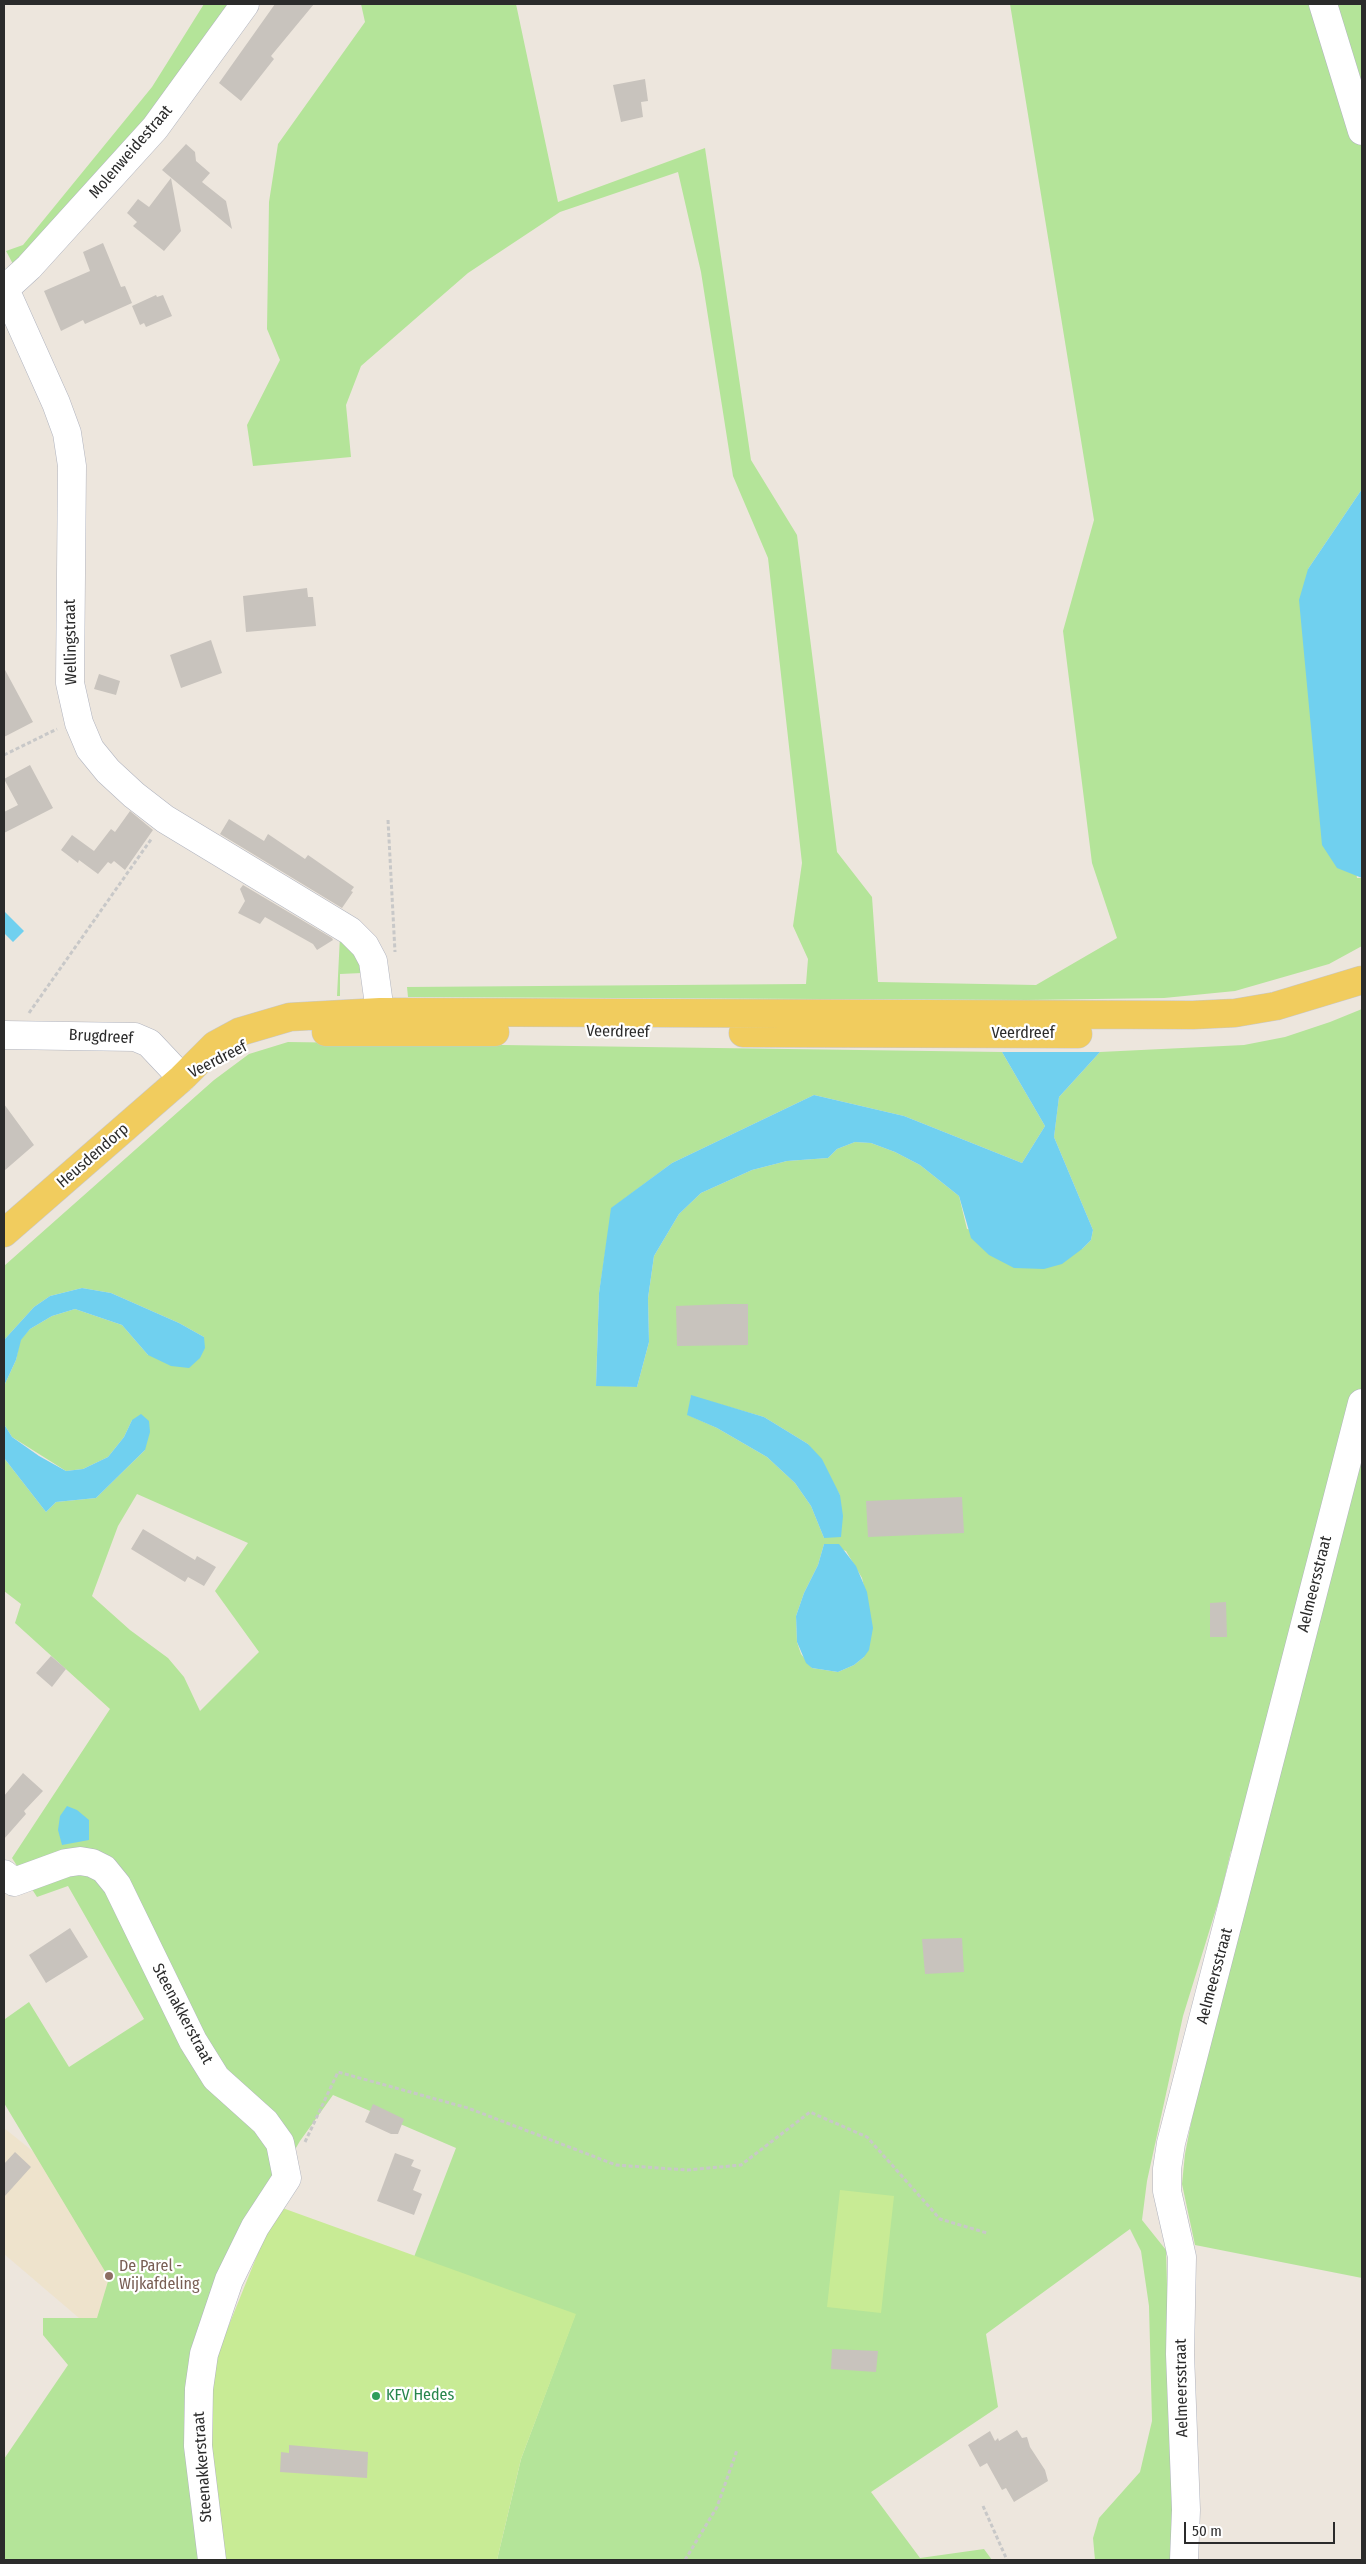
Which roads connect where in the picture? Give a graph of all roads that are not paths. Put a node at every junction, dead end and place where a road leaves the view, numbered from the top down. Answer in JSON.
{"nodes":[{"id":1,"x":245,"y":4,"type":"edge"},
{"id":2,"x":1322,"y":4,"type":"edge"},
{"id":3,"x":1362,"y":131,"type":"edge"},
{"id":4,"x":4,"y":288,"type":"edge"},
{"id":5,"x":1362,"y":980,"type":"edge"},
{"id":6,"x":1362,"y":994,"type":"edge"},
{"id":7,"x":379,"y":1022,"type":"junction"},
{"id":8,"x":839,"y":1025,"type":"junction"},
{"id":9,"x":9,"y":1035,"type":"edge"},
{"id":10,"x":182,"y":1078,"type":"junction"},
{"id":11,"x":4,"y":1233,"type":"edge"},
{"id":12,"x":1362,"y":1403,"type":"edge"},
{"id":13,"x":7,"y":1886,"type":"edge"},
{"id":14,"x":212,"y":2560,"type":"edge"},
{"id":15,"x":1184,"y":2560,"type":"edge"}],
"edges":[{"from":1,"to":4,"type":"street","name":"Molenweidestraat"},
{"from":2,"to":3,"type":"street"},
{"from":4,"to":7,"type":"street","name":"Wellingstraat"},
{"from":5,"to":8,"type":"main road","name":"Veerdreef"},
{"from":6,"to":8,"type":"main road","name":"Veerdreef"},
{"from":7,"to":8,"type":"main road","name":"Veerdreef"},
{"from":7,"to":10,"type":"main road","name":"Veerdreef"},
{"from":9,"to":10,"type":"street","name":"Brugdreef"},
{"from":10,"to":11,"type":"main road","name":"Heusdendorp"},
{"from":12,"to":15,"type":"street","name":"Aelmeersstraat"},
{"from":13,"to":14,"type":"street","name":"Steenakkerstraat"}]}
